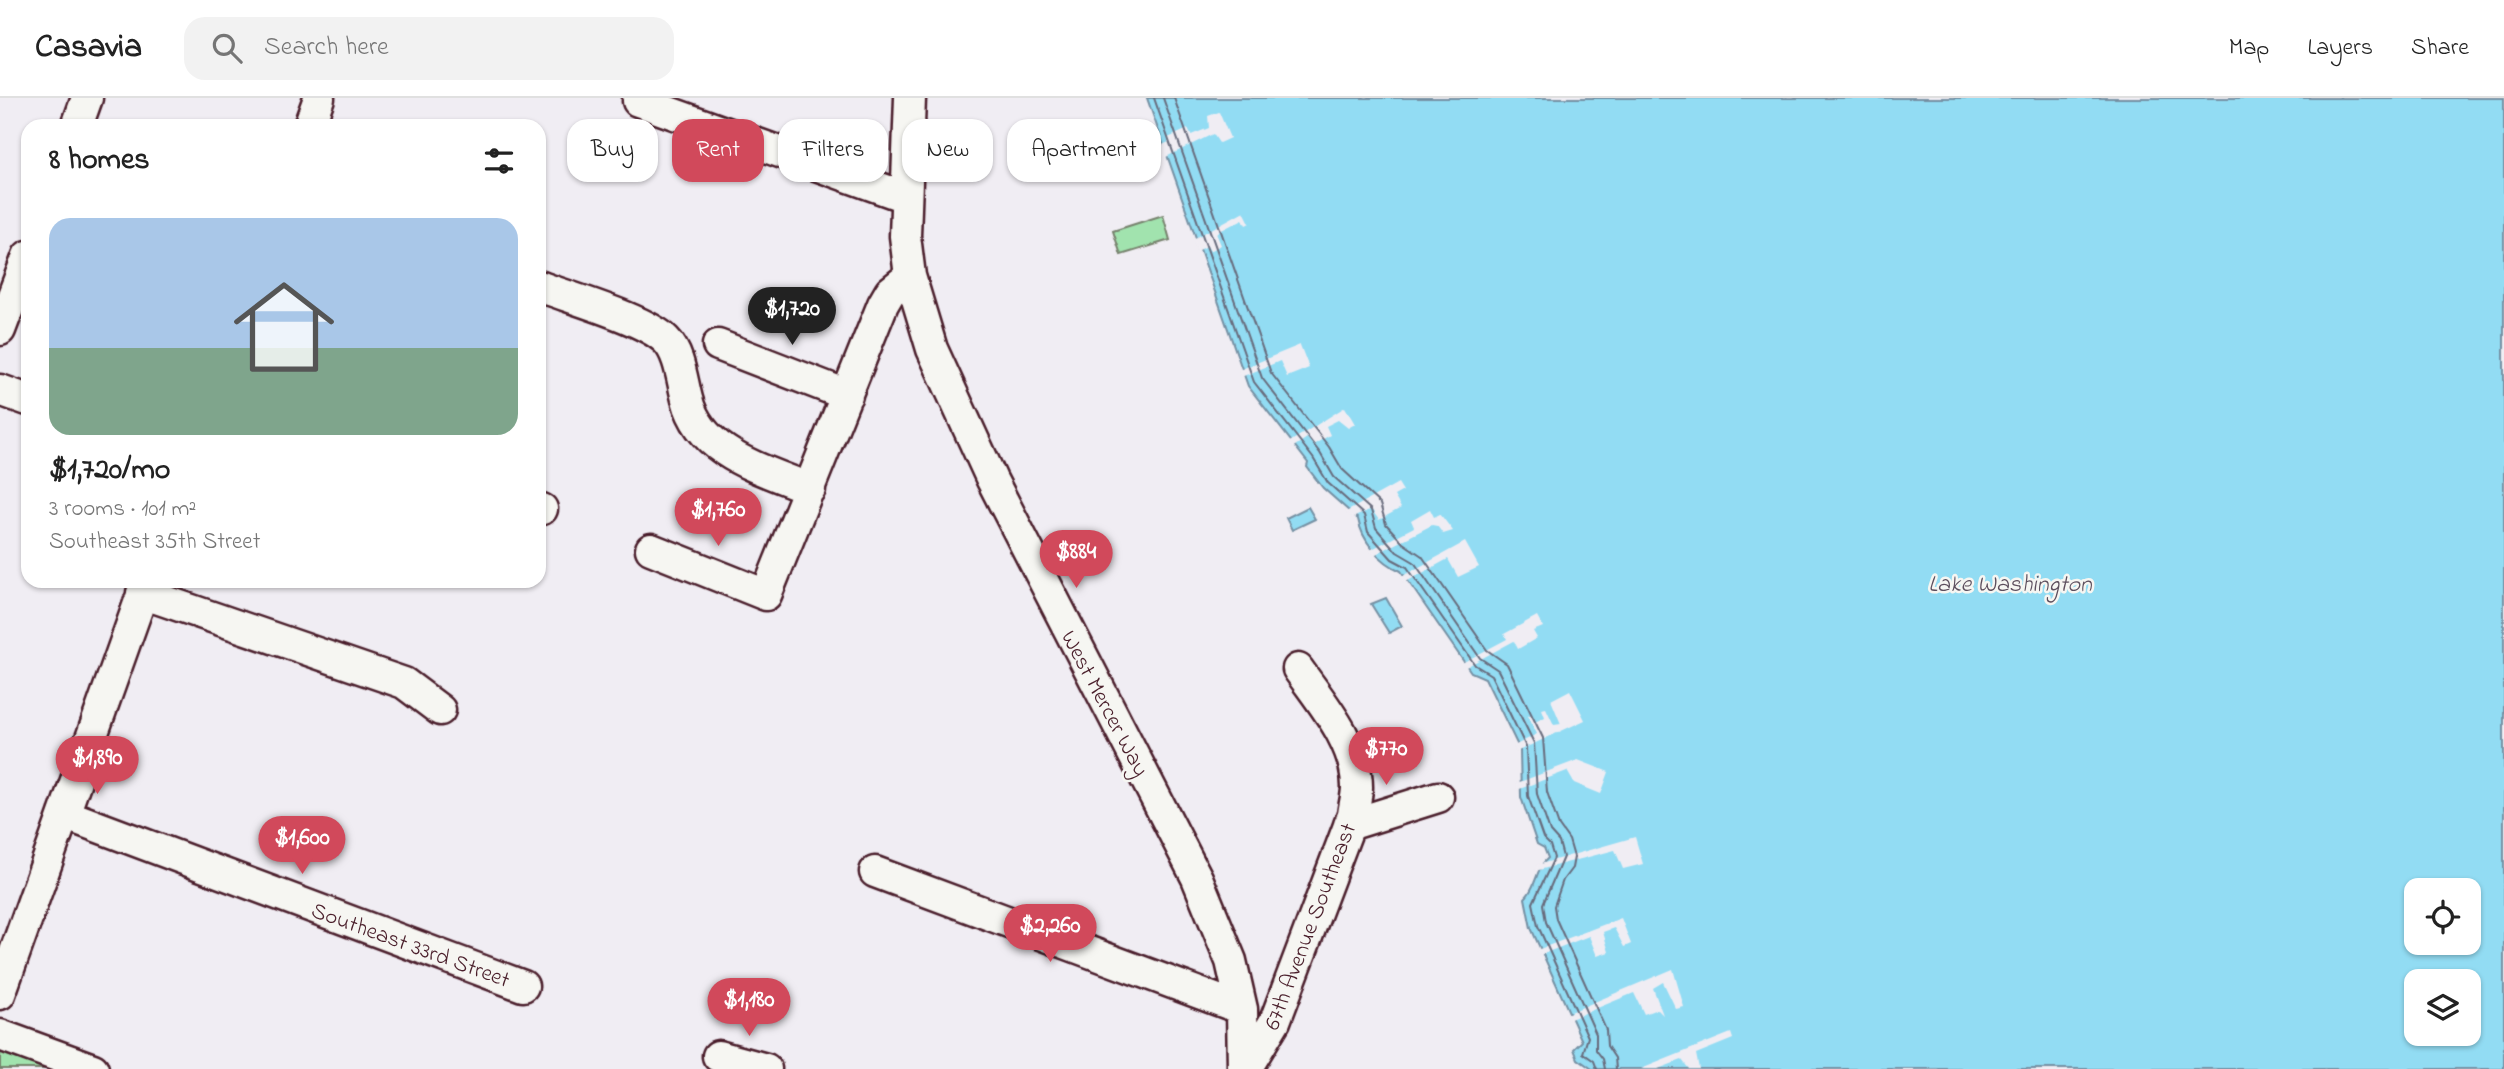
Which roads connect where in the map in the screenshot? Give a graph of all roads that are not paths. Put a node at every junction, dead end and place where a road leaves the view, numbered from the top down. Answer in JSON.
{"nodes":[{"id":1,"x":87,"y":98,"type":"edge"},
{"id":2,"x":319,"y":98,"type":"edge"},
{"id":3,"x":910,"y":98,"type":"edge"},
{"id":4,"x":638,"y":102,"type":"dead end"},
{"id":5,"x":80,"y":119,"type":"edge"},
{"id":6,"x":312,"y":119,"type":"edge"},
{"id":7,"x":905,"y":197,"type":"junction"},
{"id":8,"x":21,"y":274,"type":"edge"},
{"id":9,"x":910,"y":276,"type":"junction"},
{"id":10,"x":546,"y":289,"type":"edge"},
{"id":11,"x":0,"y":330,"type":"edge"},
{"id":12,"x":718,"y":345,"type":"dead end"},
{"id":13,"x":0,"y":390,"type":"edge"},
{"id":14,"x":847,"y":395,"type":"junction"},
{"id":15,"x":21,"y":398,"type":"edge"},
{"id":16,"x":810,"y":489,"type":"junction"},
{"id":17,"x":651,"y":549,"type":"dead end"},
{"id":18,"x":145,"y":588,"type":"edge"},
{"id":19,"x":148,"y":588,"type":"edge"},
{"id":20,"x":1298,"y":669,"type":"dead end"},
{"id":21,"x":440,"y":710,"type":"dead end"},
{"id":22,"x":1438,"y":797,"type":"dead end"},
{"id":23,"x":64,"y":814,"type":"junction"},
{"id":24,"x":1349,"y":825,"type":"junction"},
{"id":25,"x":875,"y":872,"type":"dead end"},
{"id":26,"x":523,"y":986,"type":"dead end"},
{"id":27,"x":0,"y":994,"type":"edge"},
{"id":28,"x":1242,"y":1009,"type":"junction"},
{"id":29,"x":0,"y":1035,"type":"edge"},
{"id":30,"x":718,"y":1056,"type":"dead end"},
{"id":31,"x":93,"y":1069,"type":"edge"},
{"id":32,"x":766,"y":1069,"type":"edge"},
{"id":33,"x":1245,"y":1069,"type":"edge"}],
"edges":[{"from":1,"to":5,"type":"street"},
{"from":2,"to":6,"type":"street"},
{"from":3,"to":7,"type":"street","name":"West Mercer Way"},
{"from":4,"to":7,"type":"street"},
{"from":7,"to":9,"type":"street","name":"West Mercer Way"},
{"from":8,"to":11,"type":"street"},
{"from":9,"to":14,"type":"street"},
{"from":9,"to":28,"type":"street","name":"West Mercer Way"},
{"from":10,"to":16,"type":"street"},
{"from":12,"to":14,"type":"street"},
{"from":13,"to":15,"type":"street"},
{"from":14,"to":16,"type":"street"},
{"from":16,"to":17,"type":"street"},
{"from":18,"to":23,"type":"street"},
{"from":19,"to":21,"type":"street"},
{"from":20,"to":24,"type":"street","name":"67th Avenue Southeast"},
{"from":22,"to":24,"type":"street"},
{"from":23,"to":26,"type":"street","name":"Southeast 33rd Street"},
{"from":23,"to":27,"type":"street"},
{"from":24,"to":33,"type":"street","name":"67th Avenue Southeast"},
{"from":25,"to":28,"type":"street"},
{"from":28,"to":33,"type":"street","name":"West Mercer Way"},
{"from":29,"to":31,"type":"street"},
{"from":30,"to":32,"type":"street"}]}
